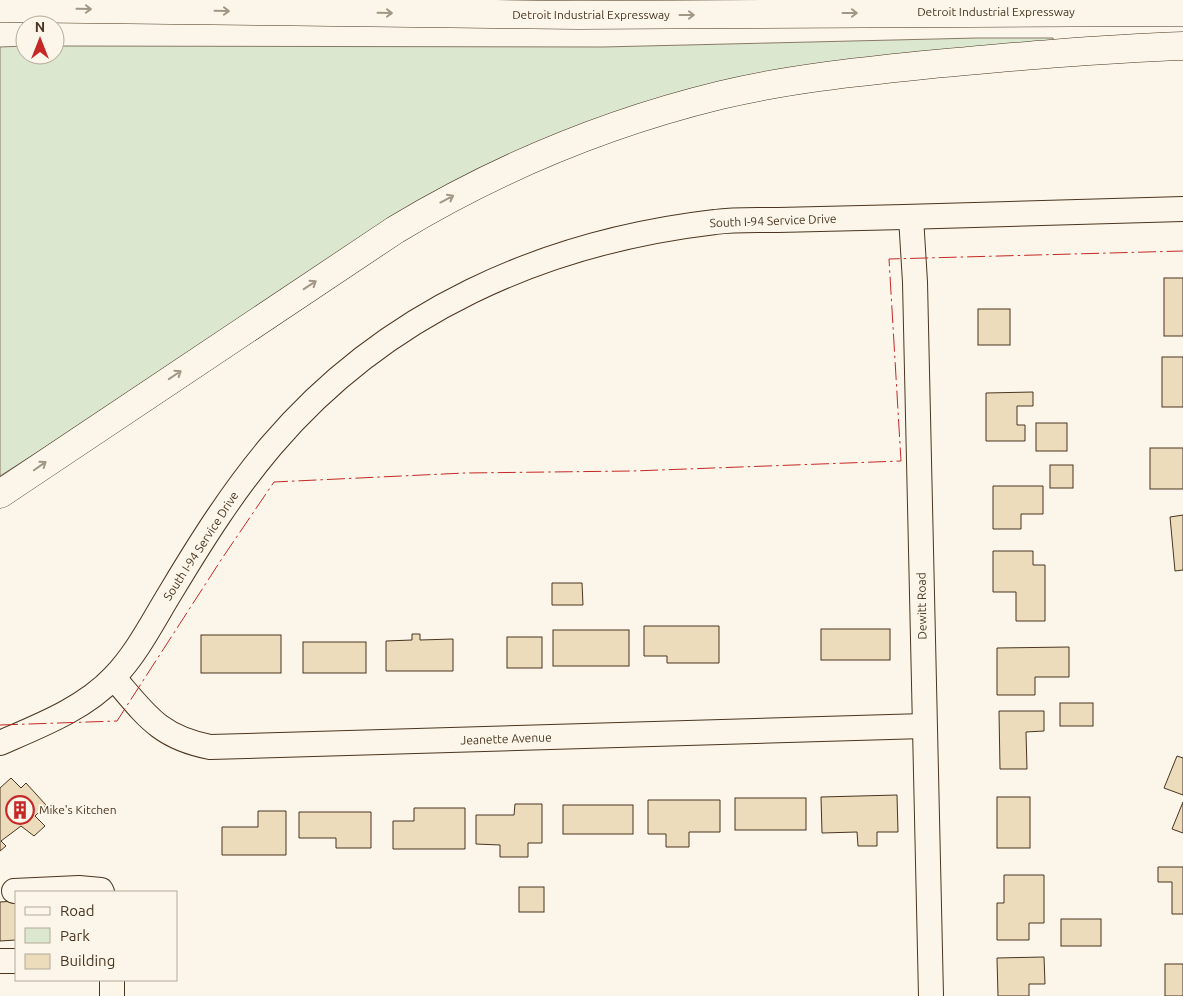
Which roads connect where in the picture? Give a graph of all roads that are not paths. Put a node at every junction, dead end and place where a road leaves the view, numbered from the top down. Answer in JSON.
{"nodes":[{"id":1,"x":0,"y":8,"type":"edge"},
{"id":2,"x":1183,"y":12,"type":"edge"},
{"id":3,"x":1183,"y":46,"type":"edge"},
{"id":4,"x":1183,"y":209,"type":"edge"},
{"id":5,"x":911,"y":217,"type":"junction"},
{"id":6,"x":0,"y":494,"type":"edge"},
{"id":7,"x":114,"y":678,"type":"junction"},
{"id":8,"x":924,"y":726,"type":"junction"},
{"id":9,"x":0,"y":743,"type":"edge"},
{"id":10,"x":30,"y":891,"type":"edge"},
{"id":11,"x":101,"y":891,"type":"edge"},
{"id":12,"x":15,"y":961,"type":"edge"},
{"id":13,"x":0,"y":962,"type":"edge"},
{"id":14,"x":112,"y":981,"type":"edge"},
{"id":15,"x":112,"y":996,"type":"edge"},
{"id":16,"x":931,"y":996,"type":"edge"}],
"edges":[{"from":1,"to":2,"type":"highway","name":"Detroit Industrial Expressway","one_way":true},
{"from":6,"to":3,"type":"highway","one_way":true},
{"from":4,"to":5,"type":"street","name":"South I-94 Service Drive"},
{"from":5,"to":7,"type":"street","name":"South I-94 Service Drive"},
{"from":5,"to":8,"type":"street","name":"Dewitt Road"},
{"from":7,"to":8,"type":"street","name":"Jeanette Avenue"},
{"from":7,"to":9,"type":"street","name":"South I-94 Service Drive"},
{"from":8,"to":16,"type":"street","name":"Dewitt Road"},
{"from":10,"to":11,"type":"street"},
{"from":12,"to":13,"type":"street"},
{"from":14,"to":15,"type":"street"}]}
